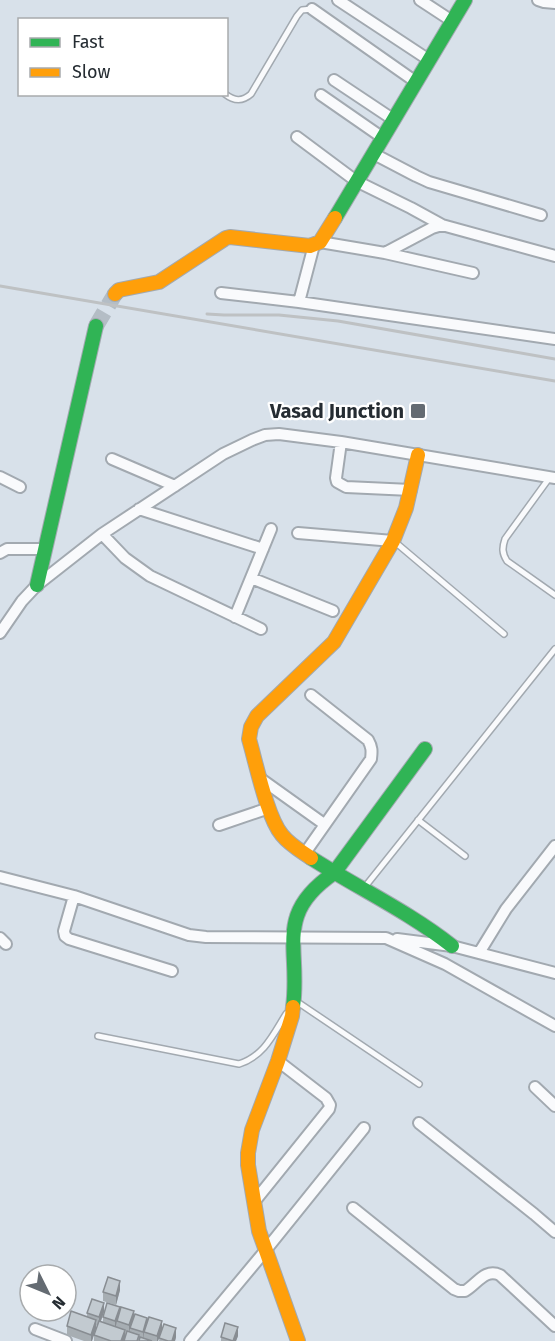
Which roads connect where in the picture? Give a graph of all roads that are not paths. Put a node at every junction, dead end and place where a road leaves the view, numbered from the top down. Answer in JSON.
{"nodes":[{"id":1,"x":338,"y":0,"type":"edge"},
{"id":2,"x":420,"y":0,"type":"edge"},
{"id":3,"x":465,"y":0,"type":"edge"},
{"id":4,"x":538,"y":0,"type":"edge"},
{"id":5,"x":555,"y":3,"type":"edge"},
{"id":6,"x":312,"y":9,"type":"joint"},
{"id":7,"x":452,"y":21,"type":"junction"},
{"id":8,"x":429,"y":60,"type":"junction"},
{"id":9,"x":334,"y":80,"type":"dead end"},
{"id":10,"x":416,"y":82,"type":"junction"},
{"id":11,"x":321,"y":95,"type":"dead end"},
{"id":12,"x":227,"y":96,"type":"edge"},
{"id":13,"x":394,"y":120,"type":"junction"},
{"id":14,"x":297,"y":137,"type":"dead end"},
{"id":15,"x":383,"y":138,"type":"junction"},
{"id":16,"x":374,"y":154,"type":"junction"},
{"id":17,"x":356,"y":181,"type":"junction"},
{"id":18,"x":541,"y":215,"type":"dead end"},
{"id":19,"x":442,"y":225,"type":"junction"},
{"id":20,"x":317,"y":243,"type":"junction"},
{"id":21,"x":385,"y":253,"type":"junction"},
{"id":22,"x":555,"y":256,"type":"edge"},
{"id":23,"x":473,"y":273,"type":"dead end"},
{"id":24,"x":221,"y":293,"type":"dead end"},
{"id":25,"x":115,"y":294,"type":"tunnel mouth"},
{"id":26,"x":299,"y":302,"type":"junction"},
{"id":27,"x":96,"y":326,"type":"tunnel mouth"},
{"id":28,"x":555,"y":339,"type":"edge"},
{"id":29,"x":341,"y":442,"type":"junction"},
{"id":30,"x":418,"y":455,"type":"junction"},
{"id":31,"x":112,"y":459,"type":"dead end"},
{"id":32,"x":0,"y":477,"type":"edge"},
{"id":33,"x":553,"y":477,"type":"edge"},
{"id":34,"x":175,"y":486,"type":"junction"},
{"id":35,"x":20,"y":487,"type":"dead end"},
{"id":36,"x":411,"y":490,"type":"junction"},
{"id":37,"x":139,"y":509,"type":"junction"},
{"id":38,"x":271,"y":529,"type":"dead end"},
{"id":39,"x":298,"y":533,"type":"dead end"},
{"id":40,"x":102,"y":534,"type":"junction"},
{"id":41,"x":393,"y":541,"type":"junction"},
{"id":42,"x":2,"y":549,"type":"edge"},
{"id":43,"x":44,"y":549,"type":"junction"},
{"id":44,"x":263,"y":549,"type":"junction"},
{"id":45,"x":251,"y":578,"type":"junction"},
{"id":46,"x":37,"y":585,"type":"junction"},
{"id":47,"x":555,"y":595,"type":"edge"},
{"id":48,"x":333,"y":611,"type":"dead end"},
{"id":49,"x":235,"y":617,"type":"junction"},
{"id":50,"x":261,"y":629,"type":"dead end"},
{"id":51,"x":0,"y":633,"type":"edge"},
{"id":52,"x":504,"y":634,"type":"dead end"},
{"id":53,"x":555,"y":649,"type":"edge"},
{"id":54,"x":310,"y":695,"type":"dead end"},
{"id":55,"x":425,"y":749,"type":"dead end"},
{"id":56,"x":261,"y":779,"type":"junction"},
{"id":57,"x":268,"y":808,"type":"junction"},
{"id":58,"x":418,"y":820,"type":"junction"},
{"id":59,"x":324,"y":824,"type":"junction"},
{"id":60,"x":219,"y":825,"type":"dead end"},
{"id":61,"x":555,"y":846,"type":"edge"},
{"id":62,"x":305,"y":853,"type":"junction"},
{"id":63,"x":465,"y":856,"type":"dead end"},
{"id":64,"x":334,"y":873,"type":"junction"},
{"id":65,"x":0,"y":877,"type":"edge"},
{"id":66,"x":363,"y":889,"type":"junction"},
{"id":67,"x":74,"y":896,"type":"junction"},
{"id":68,"x":293,"y":938,"type":"junction"},
{"id":69,"x":386,"y":938,"type":"junction"},
{"id":70,"x":452,"y":946,"type":"junction"},
{"id":71,"x":479,"y":953,"type":"junction"},
{"id":72,"x":172,"y":970,"type":"dead end"},
{"id":73,"x":555,"y":973,"type":"edge"},
{"id":74,"x":294,"y":1000,"type":"junction"},
{"id":75,"x":555,"y":1026,"type":"edge"},
{"id":76,"x":98,"y":1035,"type":"dead end"},
{"id":77,"x":278,"y":1061,"type":"junction"},
{"id":78,"x":419,"y":1084,"type":"dead end"},
{"id":79,"x":535,"y":1088,"type":"dead end"},
{"id":80,"x":555,"y":1106,"type":"edge"},
{"id":81,"x":419,"y":1123,"type":"dead end"},
{"id":82,"x":364,"y":1128,"type":"dead end"},
{"id":83,"x":254,"y":1202,"type":"junction"},
{"id":84,"x":353,"y":1208,"type":"dead end"},
{"id":85,"x":555,"y":1232,"type":"edge"},
{"id":86,"x":265,"y":1251,"type":"junction"},
{"id":87,"x":555,"y":1326,"type":"edge"},
{"id":88,"x":35,"y":1329,"type":"dead end"},
{"id":89,"x":66,"y":1341,"type":"edge"},
{"id":90,"x":190,"y":1341,"type":"edge"},
{"id":91,"x":298,"y":1341,"type":"edge"}],
"edges":[{"from":1,"to":8,"type":"street"},
{"from":2,"to":7,"type":"street"},
{"from":3,"to":7,"type":"street"},
{"from":4,"to":5,"type":"street"},
{"from":6,"to":10,"type":"street"},
{"from":6,"to":12,"type":"lane"},
{"from":7,"to":8,"type":"street"},
{"from":8,"to":10,"type":"street"},
{"from":9,"to":13,"type":"street"},
{"from":10,"to":13,"type":"street"},
{"from":11,"to":15,"type":"street"},
{"from":13,"to":15,"type":"street"},
{"from":14,"to":17,"type":"street"},
{"from":15,"to":16,"type":"street"},
{"from":16,"to":17,"type":"street"},
{"from":16,"to":18,"type":"street"},
{"from":17,"to":19,"type":"street"},
{"from":17,"to":20,"type":"street"},
{"from":19,"to":21,"type":"street"},
{"from":19,"to":22,"type":"street"},
{"from":20,"to":21,"type":"street"},
{"from":20,"to":25,"type":"street"},
{"from":20,"to":26,"type":"street"},
{"from":21,"to":23,"type":"street"},
{"from":24,"to":26,"type":"street"},
{"from":26,"to":28,"type":"street"},
{"from":27,"to":43,"type":"street"},
{"from":29,"to":30,"type":"street"},
{"from":29,"to":34,"type":"street"},
{"from":29,"to":36,"type":"street"},
{"from":30,"to":33,"type":"street"},
{"from":30,"to":36,"type":"street"},
{"from":31,"to":34,"type":"street"},
{"from":32,"to":35,"type":"street"},
{"from":33,"to":47,"type":"lane"},
{"from":34,"to":37,"type":"street"},
{"from":36,"to":41,"type":"street"},
{"from":37,"to":40,"type":"street"},
{"from":37,"to":44,"type":"street"},
{"from":38,"to":44,"type":"street"},
{"from":39,"to":41,"type":"street"},
{"from":40,"to":46,"type":"street"},
{"from":40,"to":49,"type":"street"},
{"from":41,"to":52,"type":"lane"},
{"from":41,"to":56,"type":"street"},
{"from":42,"to":43,"type":"street"},
{"from":43,"to":46,"type":"street"},
{"from":44,"to":45,"type":"street"},
{"from":45,"to":48,"type":"street"},
{"from":45,"to":49,"type":"street"},
{"from":46,"to":51,"type":"street"},
{"from":49,"to":50,"type":"street"},
{"from":53,"to":58,"type":"lane"},
{"from":54,"to":59,"type":"street"},
{"from":55,"to":64,"type":"street"},
{"from":56,"to":57,"type":"street"},
{"from":56,"to":59,"type":"street"},
{"from":57,"to":60,"type":"street"},
{"from":57,"to":62,"type":"street"},
{"from":58,"to":63,"type":"lane"},
{"from":58,"to":66,"type":"lane"},
{"from":59,"to":62,"type":"street"},
{"from":61,"to":71,"type":"street"},
{"from":62,"to":64,"type":"street"},
{"from":64,"to":66,"type":"street"},
{"from":64,"to":68,"type":"street"},
{"from":65,"to":67,"type":"street"},
{"from":66,"to":70,"type":"street"},
{"from":67,"to":68,"type":"street"},
{"from":67,"to":72,"type":"street"},
{"from":68,"to":69,"type":"street"},
{"from":68,"to":74,"type":"street"},
{"from":69,"to":70,"type":"street"},
{"from":69,"to":75,"type":"street"},
{"from":70,"to":71,"type":"street"},
{"from":71,"to":73,"type":"street"},
{"from":74,"to":76,"type":"lane"},
{"from":74,"to":77,"type":"street"},
{"from":74,"to":78,"type":"lane"},
{"from":77,"to":83,"type":"street"},
{"from":77,"to":83,"type":"street"},
{"from":79,"to":80,"type":"street"},
{"from":81,"to":85,"type":"street"},
{"from":82,"to":86,"type":"street"},
{"from":83,"to":86,"type":"street"},
{"from":84,"to":87,"type":"street"},
{"from":86,"to":90,"type":"street"},
{"from":86,"to":91,"type":"street"},
{"from":88,"to":89,"type":"street"}]}
